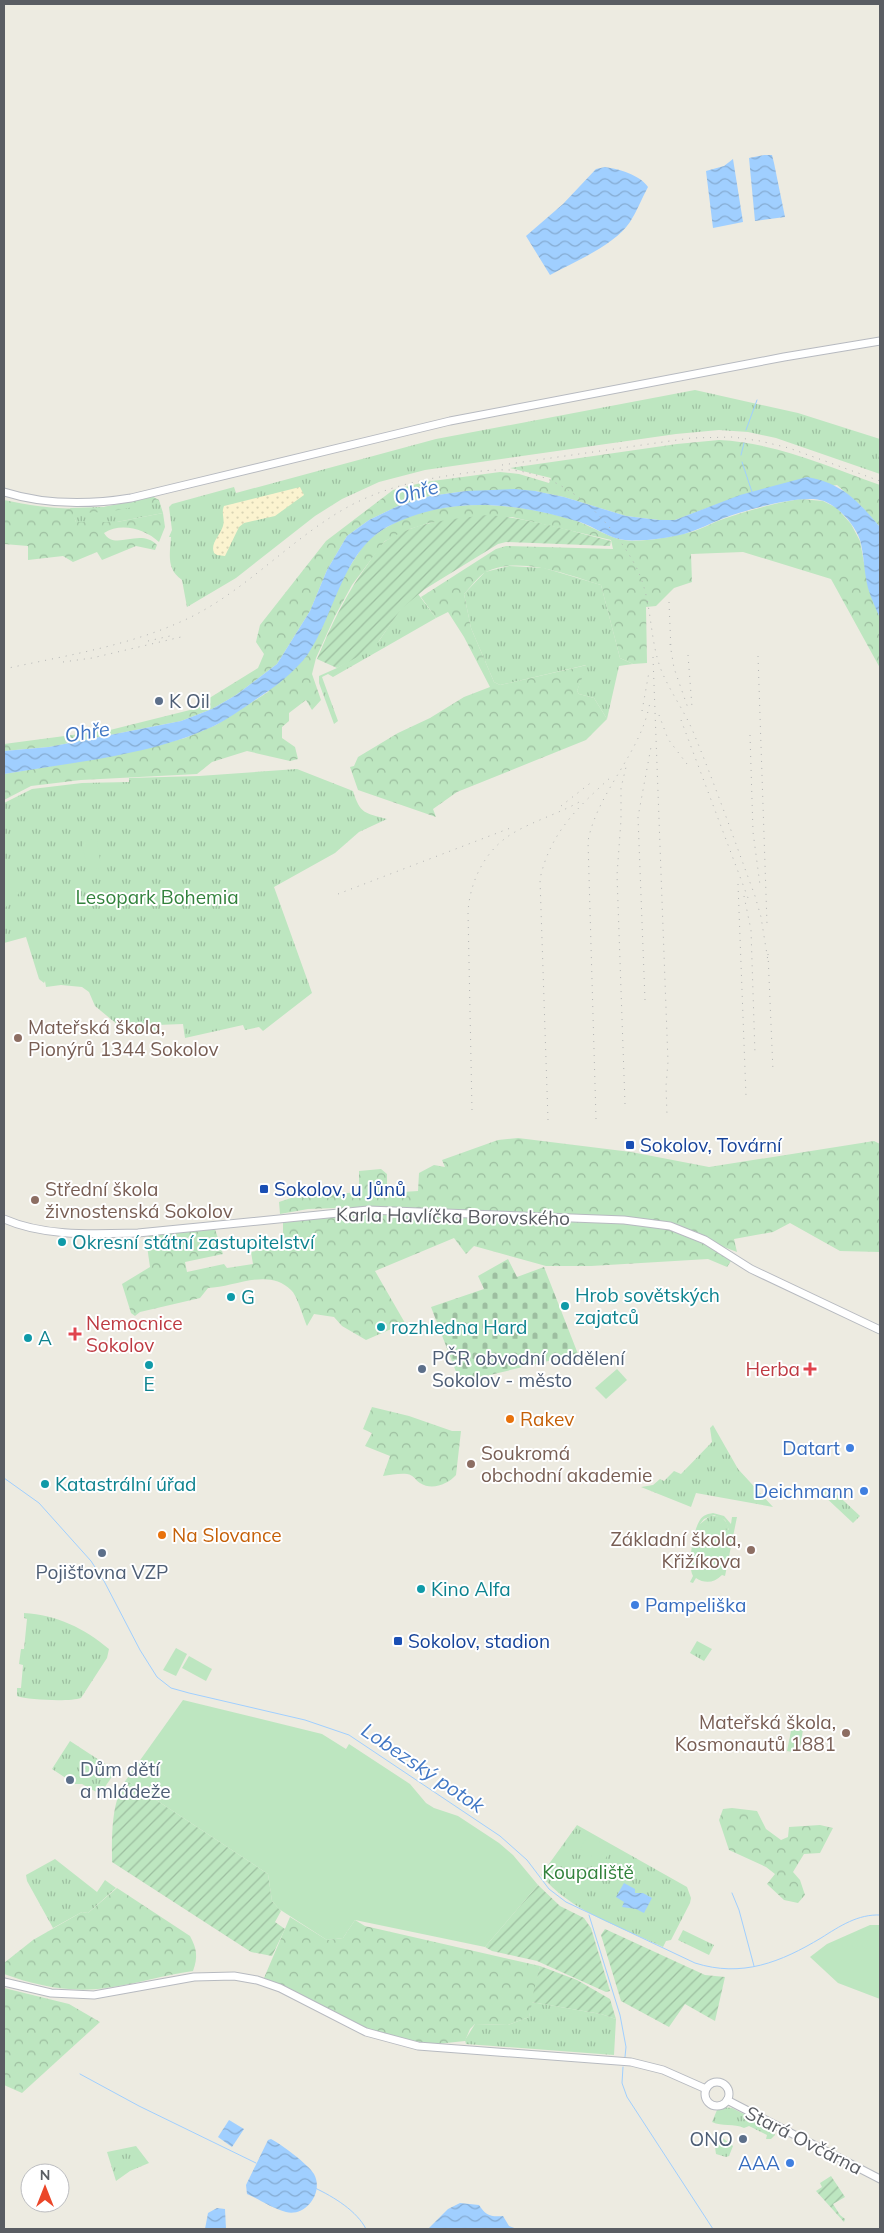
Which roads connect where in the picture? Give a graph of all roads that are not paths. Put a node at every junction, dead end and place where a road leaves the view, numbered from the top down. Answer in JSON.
{"nodes":[{"id":1,"x":880,"y":341,"type":"edge"},
{"id":2,"x":4,"y":492,"type":"edge"},
{"id":3,"x":4,"y":1219,"type":"edge"},
{"id":4,"x":880,"y":1330,"type":"edge"},
{"id":5,"x":4,"y":1982,"type":"edge"},
{"id":6,"x":706,"y":2089,"type":"junction"},
{"id":7,"x":727,"y":2100,"type":"junction"},
{"id":8,"x":880,"y":2179,"type":"edge"}],
"edges":[{"from":1,"to":2,"type":"main road"},
{"from":3,"to":4,"type":"main road","name":"Karla Havlíčka Borovského"},
{"from":5,"to":6,"type":"main road"},
{"from":6,"to":7,"type":"main road"},
{"from":6,"to":7,"type":"main road"},
{"from":7,"to":8,"type":"main road","name":"Stará Ovčárna"}]}
